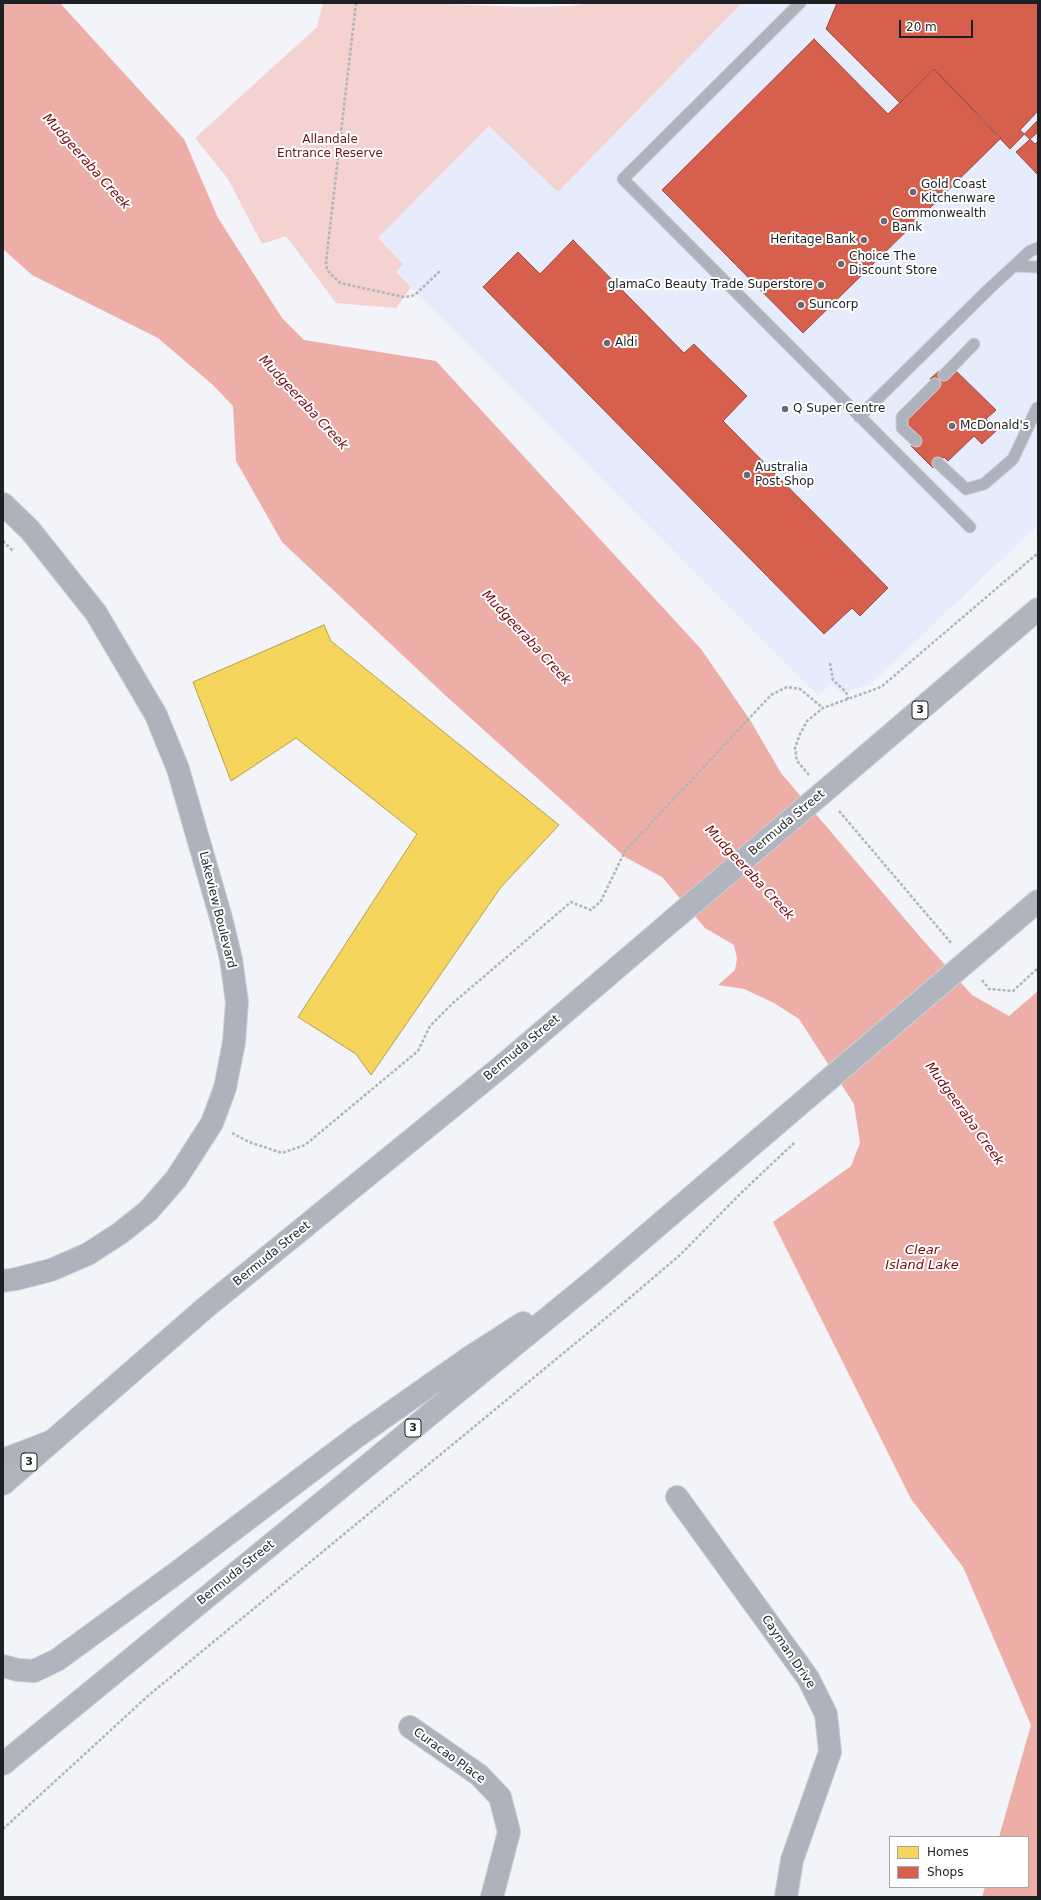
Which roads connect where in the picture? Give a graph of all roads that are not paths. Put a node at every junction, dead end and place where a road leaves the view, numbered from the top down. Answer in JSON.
{"nodes":[{"id":1,"x":800,"y":3,"type":"edge"},
{"id":2,"x":1038,"y":248,"type":"edge"},
{"id":3,"x":1014,"y":266,"type":"junction"},
{"id":4,"x":1038,"y":267,"type":"edge"},
{"id":5,"x":974,"y":344,"type":"dead end"},
{"id":6,"x":944,"y":375,"type":"dead end"},
{"id":7,"x":935,"y":384,"type":"dead end"},
{"id":8,"x":1037,"y":408,"type":"edge"},
{"id":9,"x":859,"y":416,"type":"junction"},
{"id":10,"x":916,"y":441,"type":"dead end"},
{"id":11,"x":938,"y":463,"type":"dead end"},
{"id":12,"x":3,"y":504,"type":"edge"},
{"id":13,"x":970,"y":527,"type":"dead end"},
{"id":14,"x":1038,"y":609,"type":"edge"},
{"id":15,"x":1038,"y":901,"type":"edge"},
{"id":16,"x":599,"y":1276,"type":"junction"},
{"id":17,"x":3,"y":1281,"type":"edge"},
{"id":18,"x":54,"y":1440,"type":"junction"},
{"id":19,"x":3,"y":1460,"type":"edge"},
{"id":20,"x":3,"y":1484,"type":"edge"},
{"id":21,"x":677,"y":1497,"type":"dead end"},
{"id":22,"x":3,"y":1666,"type":"edge"},
{"id":23,"x":410,"y":1727,"type":"dead end"},
{"id":24,"x":3,"y":1764,"type":"edge"},
{"id":25,"x":492,"y":1897,"type":"edge"},
{"id":26,"x":786,"y":1897,"type":"edge"}],
"edges":[{"from":1,"to":9,"type":"lane"},
{"from":2,"to":3,"type":"lane"},
{"from":3,"to":4,"type":"lane"},
{"from":3,"to":9,"type":"lane"},
{"from":5,"to":6,"type":"lane"},
{"from":7,"to":10,"type":"lane"},
{"from":8,"to":11,"type":"lane"},
{"from":9,"to":13,"type":"lane"},
{"from":12,"to":17,"type":"street","name":"Lakeview Boulevard"},
{"from":14,"to":18,"type":"main road","name":"Bermuda Street","number":"3","bridge":true},
{"from":15,"to":16,"type":"main road","name":"Bermuda Street","number":"3","bridge":true},
{"from":16,"to":22,"type":"main road"},
{"from":16,"to":24,"type":"main road","name":"Bermuda Street","number":"3"},
{"from":18,"to":19,"type":"street"},
{"from":18,"to":20,"type":"main road","name":"Bermuda Street","number":"3"},
{"from":21,"to":26,"type":"street","name":"Cayman Drive"},
{"from":23,"to":25,"type":"street","name":"Curacao Place"}]}
